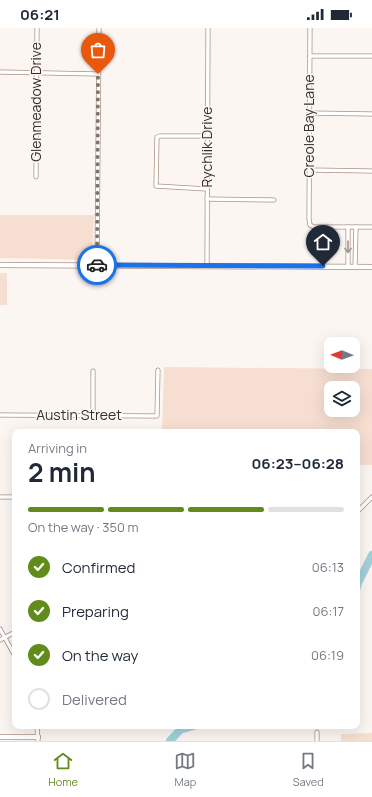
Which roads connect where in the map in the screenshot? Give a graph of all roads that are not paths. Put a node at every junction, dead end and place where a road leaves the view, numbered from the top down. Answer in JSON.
{"nodes":[{"id":1,"x":37,"y":28,"type":"edge"},
{"id":2,"x":99,"y":28,"type":"edge"},
{"id":3,"x":208,"y":28,"type":"edge"},
{"id":4,"x":310,"y":28,"type":"edge"},
{"id":5,"x":310,"y":56,"type":"junction"},
{"id":6,"x":372,"y":56,"type":"edge"},
{"id":7,"x":0,"y":72,"type":"edge"},
{"id":8,"x":36,"y":73,"type":"junction"},
{"id":9,"x":98,"y":74,"type":"junction"},
{"id":10,"x":309,"y":113,"type":"junction"},
{"id":11,"x":372,"y":114,"type":"edge"},
{"id":12,"x":207,"y":136,"type":"junction"},
{"id":13,"x":309,"y":170,"type":"junction"},
{"id":14,"x":372,"y":171,"type":"edge"},
{"id":15,"x":36,"y":177,"type":"dead end"},
{"id":16,"x":207,"y":189,"type":"junction"},
{"id":17,"x":207,"y":199,"type":"junction"},
{"id":18,"x":274,"y":200,"type":"dead end"},
{"id":19,"x":348,"y":227,"type":"junction"},
{"id":20,"x":356,"y":227,"type":"junction"},
{"id":21,"x":372,"y":227,"type":"edge"},
{"id":22,"x":0,"y":264,"type":"edge"},
{"id":23,"x":97,"y":265,"type":"junction"},
{"id":24,"x":207,"y":266,"type":"junction"},
{"id":25,"x":348,"y":267,"type":"junction"},
{"id":26,"x":356,"y":267,"type":"junction"},
{"id":27,"x":372,"y":267,"type":"edge"},
{"id":28,"x":158,"y":370,"type":"dead end"},
{"id":29,"x":93,"y":371,"type":"dead end"},
{"id":30,"x":0,"y":415,"type":"edge"},
{"id":31,"x":93,"y":415,"type":"junction"},
{"id":32,"x":12,"y":497,"type":"edge"},
{"id":33,"x":372,"y":497,"type":"edge"},
{"id":34,"x":0,"y":498,"type":"edge"},
{"id":35,"x":360,"y":509,"type":"edge"},
{"id":36,"x":0,"y":629,"type":"edge"},
{"id":37,"x":12,"y":634,"type":"edge"},
{"id":38,"x":4,"y":638,"type":"junction"},
{"id":39,"x":0,"y":640,"type":"edge"},
{"id":40,"x":12,"y":651,"type":"edge"},
{"id":41,"x":317,"y":732,"type":"dead end"},
{"id":42,"x":0,"y":737,"type":"edge"},
{"id":43,"x":38,"y":739,"type":"edge"},
{"id":44,"x":317,"y":741,"type":"edge"}],
"edges":[{"from":1,"to":8,"type":"street","name":"Glenmeadow Drive"},
{"from":2,"to":9,"type":"street"},
{"from":3,"to":12,"type":"street","name":"Rychlik Drive"},
{"from":4,"to":5,"type":"street","name":"Creole Bay Lane"},
{"from":5,"to":6,"type":"street"},
{"from":5,"to":10,"type":"street","name":"Creole Bay Lane"},
{"from":7,"to":8,"type":"street"},
{"from":8,"to":9,"type":"street"},
{"from":8,"to":15,"type":"street","name":"Glenmeadow Drive"},
{"from":9,"to":23,"type":"street"},
{"from":10,"to":11,"type":"street"},
{"from":10,"to":13,"type":"street","name":"Creole Bay Lane"},
{"from":12,"to":16,"type":"street","name":"Rychlik Drive"},
{"from":12,"to":16,"type":"street"},
{"from":13,"to":14,"type":"street"},
{"from":13,"to":19,"type":"street","name":"Creole Bay Lane"},
{"from":16,"to":17,"type":"street","name":"Rychlik Drive"},
{"from":17,"to":18,"type":"street"},
{"from":17,"to":24,"type":"street","name":"Rychlik Drive"},
{"from":19,"to":20,"type":"street"},
{"from":19,"to":25,"type":"street","one_way":true},
{"from":20,"to":21,"type":"street"},
{"from":20,"to":26,"type":"street"},
{"from":22,"to":23,"type":"street"},
{"from":23,"to":24,"type":"street"},
{"from":24,"to":25,"type":"street"},
{"from":25,"to":26,"type":"street"},
{"from":26,"to":27,"type":"street"},
{"from":28,"to":31,"type":"street","name":"Austin Street"},
{"from":29,"to":31,"type":"street"},
{"from":30,"to":31,"type":"street","name":"Austin Street"},
{"from":32,"to":34,"type":"street"},
{"from":33,"to":35,"type":"street"},
{"from":36,"to":38,"type":"street"},
{"from":37,"to":38,"type":"street"},
{"from":38,"to":39,"type":"street"},
{"from":38,"to":40,"type":"street"},
{"from":41,"to":44,"type":"street"},
{"from":42,"to":43,"type":"street"}]}
